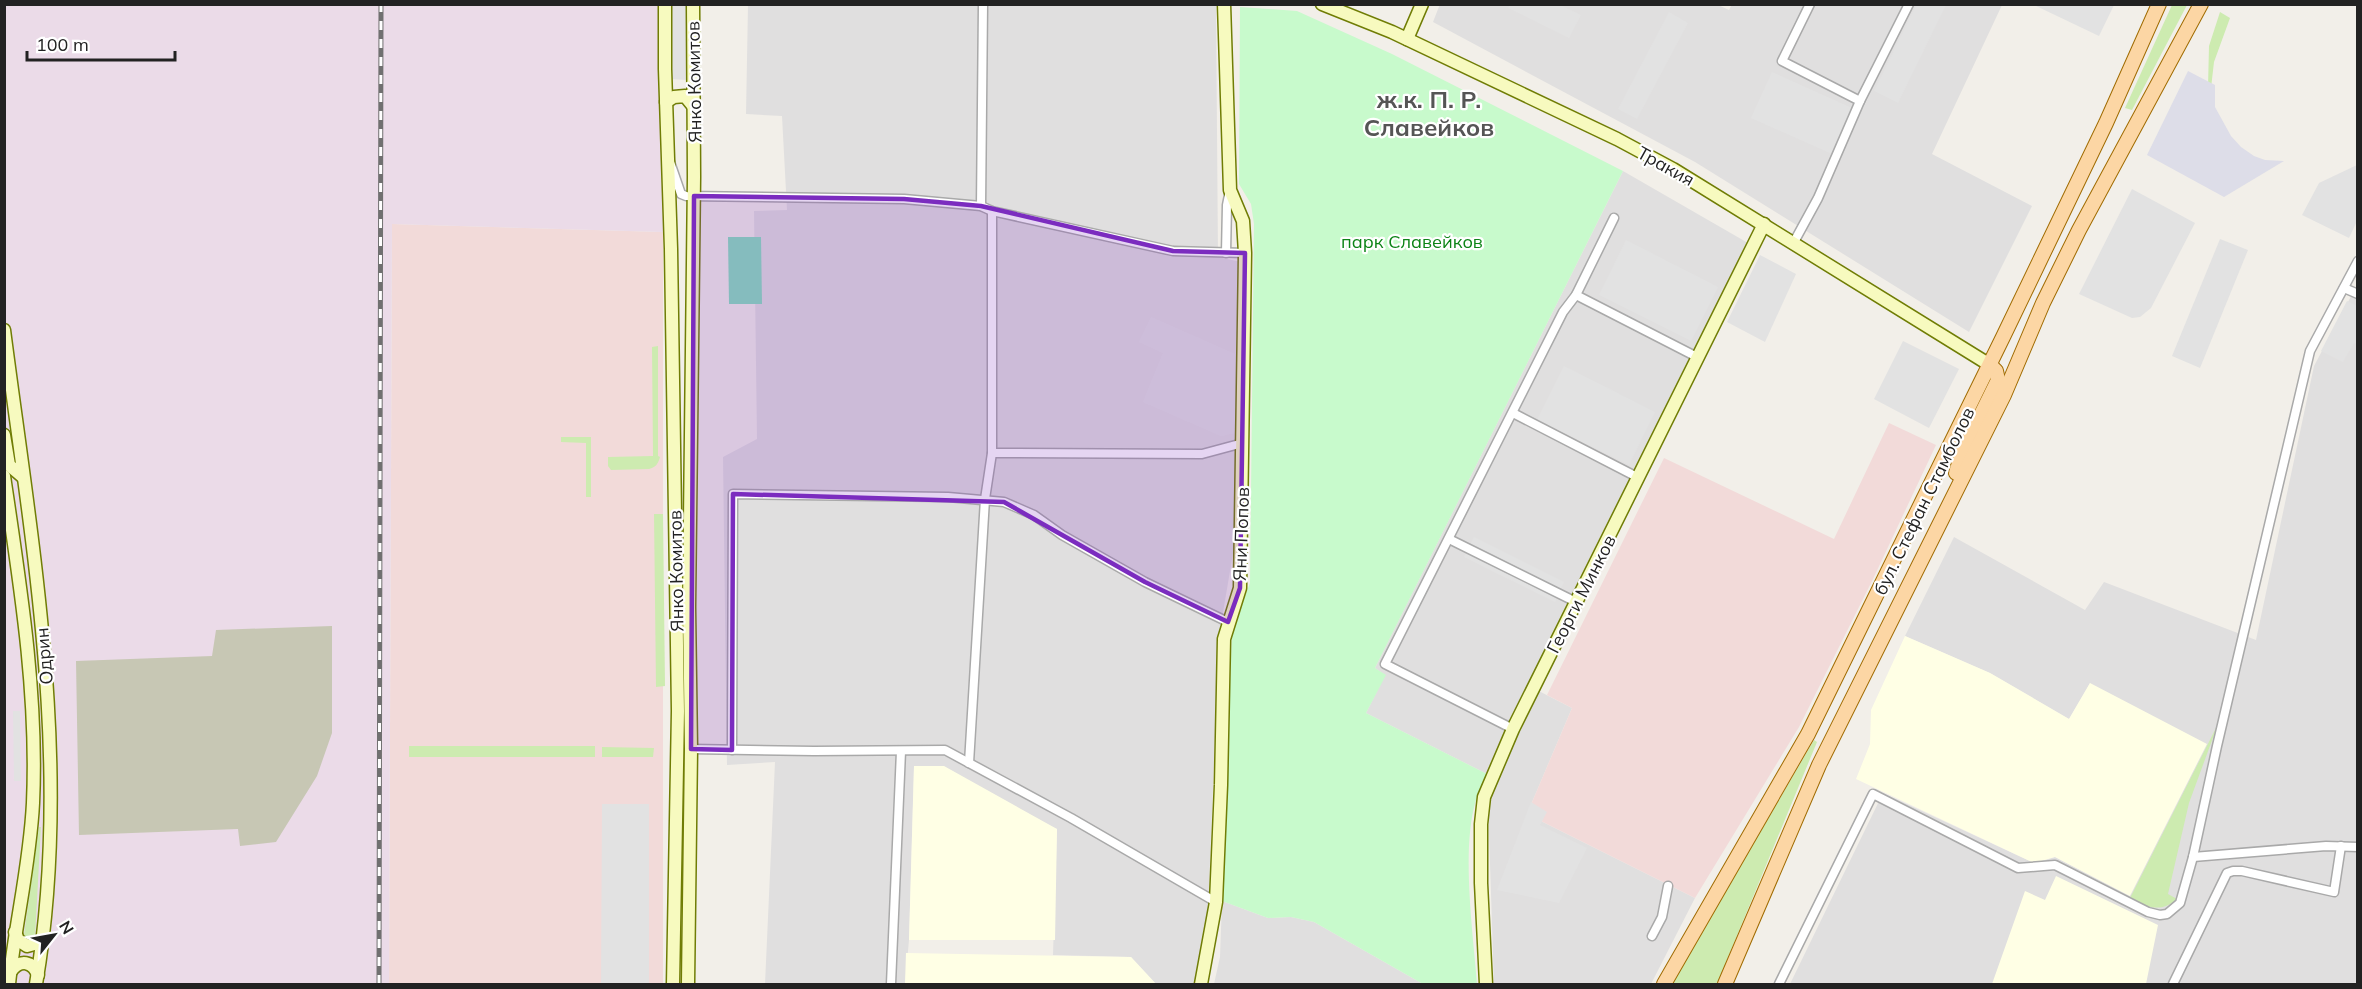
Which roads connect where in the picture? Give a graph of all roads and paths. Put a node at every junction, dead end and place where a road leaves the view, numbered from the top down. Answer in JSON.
{"nodes":[{"id":1,"x":665,"y":4,"type":"edge"},
{"id":2,"x":693,"y":4,"type":"edge"},
{"id":3,"x":983,"y":4,"type":"edge"},
{"id":4,"x":1224,"y":4,"type":"edge"},
{"id":5,"x":1322,"y":4,"type":"edge"},
{"id":6,"x":1422,"y":4,"type":"edge"},
{"id":7,"x":1810,"y":4,"type":"edge"},
{"id":8,"x":1909,"y":4,"type":"edge"},
{"id":9,"x":2159,"y":4,"type":"edge"},
{"id":10,"x":2200,"y":4,"type":"edge"},
{"id":11,"x":1407,"y":39,"type":"junction"},
{"id":12,"x":1860,"y":100,"type":"junction"},
{"id":13,"x":666,"y":102,"type":"junction"},
{"id":14,"x":694,"y":107,"type":"junction"},
{"id":15,"x":669,"y":159,"type":"junction"},
{"id":16,"x":1230,"y":190,"type":"junction"},
{"id":17,"x":694,"y":196,"type":"junction"},
{"id":18,"x":981,"y":206,"type":"junction"},
{"id":19,"x":992,"y":211,"type":"junction"},
{"id":20,"x":1614,"y":218,"type":"dead end"},
{"id":21,"x":1764,"y":224,"type":"junction"},
{"id":22,"x":1794,"y":242,"type":"junction"},
{"id":23,"x":1226,"y":253,"type":"junction"},
{"id":24,"x":1245,"y":253,"type":"junction"},
{"id":25,"x":2358,"y":261,"type":"edge"},
{"id":26,"x":2344,"y":288,"type":"junction"},
{"id":27,"x":2358,"y":294,"type":"edge"},
{"id":28,"x":1576,"y":295,"type":"junction"},
{"id":29,"x":4,"y":330,"type":"edge"},
{"id":30,"x":1697,"y":357,"type":"junction"},
{"id":31,"x":1990,"y":365,"type":"junction"},
{"id":32,"x":1513,"y":413,"type":"junction"},
{"id":33,"x":4,"y":435,"type":"edge"},
{"id":34,"x":1243,"y":443,"type":"junction"},
{"id":35,"x":992,"y":453,"type":"junction"},
{"id":36,"x":4,"y":476,"type":"edge"},
{"id":37,"x":23,"y":477,"type":"junction"},
{"id":38,"x":1639,"y":478,"type":"junction"},
{"id":39,"x":985,"y":499,"type":"junction"},
{"id":40,"x":1947,"y":506,"type":"junction"},
{"id":41,"x":1449,"y":539,"type":"junction"},
{"id":42,"x":1575,"y":602,"type":"junction"},
{"id":43,"x":1228,"y":622,"type":"junction"},
{"id":44,"x":1513,"y":729,"type":"junction"},
{"id":45,"x":692,"y":749,"type":"junction"},
{"id":46,"x":732,"y":750,"type":"junction"},
{"id":47,"x":901,"y":751,"type":"junction"},
{"id":48,"x":969,"y":763,"type":"junction"},
{"id":49,"x":2342,"y":846,"type":"junction"},
{"id":50,"x":2358,"y":847,"type":"edge"},
{"id":51,"x":2193,"y":857,"type":"junction"},
{"id":52,"x":1668,"y":886,"type":"dead end"},
{"id":53,"x":1216,"y":902,"type":"junction"},
{"id":54,"x":15,"y":932,"type":"junction"},
{"id":55,"x":1652,"y":936,"type":"dead end"},
{"id":56,"x":43,"y":938,"type":"junction"},
{"id":57,"x":10,"y":970,"type":"junction"},
{"id":58,"x":37,"y":980,"type":"edge"},
{"id":59,"x":9,"y":984,"type":"edge"},
{"id":60,"x":673,"y":984,"type":"edge"},
{"id":61,"x":688,"y":984,"type":"edge"},
{"id":62,"x":891,"y":984,"type":"edge"},
{"id":63,"x":1201,"y":984,"type":"edge"},
{"id":64,"x":1485,"y":984,"type":"edge"},
{"id":65,"x":1664,"y":984,"type":"edge"},
{"id":66,"x":1725,"y":984,"type":"edge"},
{"id":67,"x":1779,"y":984,"type":"edge"},
{"id":68,"x":2173,"y":984,"type":"edge"}],
"edges":[{"from":1,"to":13,"type":"main road","name":"Янко Комитов"},
{"from":2,"to":14,"type":"main road","name":"Янко Комитов"},
{"from":3,"to":18,"type":"street"},
{"from":4,"to":16,"type":"main road","name":"Яни Попов"},
{"from":5,"to":11,"type":"main road","name":"Тракия"},
{"from":6,"to":11,"type":"main road"},
{"from":7,"to":12,"type":"street"},
{"from":8,"to":12,"type":"street"},
{"from":9,"to":31,"type":"main road","name":"бул. Стефан Стамболов"},
{"from":10,"to":40,"type":"main road","name":"бул. Стефан Стамболов"},
{"from":11,"to":21,"type":"main road","name":"Тракия"},
{"from":12,"to":22,"type":"street"},
{"from":13,"to":14,"type":"main road"},
{"from":13,"to":15,"type":"main road","name":"Янко Комитов"},
{"from":14,"to":17,"type":"main road","name":"Янко Комитов"},
{"from":15,"to":17,"type":"street","name":"Янко Комитов"},
{"from":15,"to":60,"type":"main road","name":"Янко Комитов"},
{"from":16,"to":23,"type":"street","name":"Яни Попов"},
{"from":16,"to":24,"type":"main road","name":"Яни Попов"},
{"from":17,"to":18,"type":"street"},
{"from":17,"to":45,"type":"main road","name":"Янко Комитов"},
{"from":18,"to":19,"type":"street"},
{"from":19,"to":23,"type":"street"},
{"from":19,"to":35,"type":"street"},
{"from":20,"to":28,"type":"street"},
{"from":21,"to":22,"type":"main road","name":"Тракия"},
{"from":21,"to":30,"type":"main road","name":"Георги Минков"},
{"from":22,"to":31,"type":"main road","name":"Тракия"},
{"from":23,"to":24,"type":"street"},
{"from":24,"to":34,"type":"main road","name":"Яни Попов"},
{"from":25,"to":26,"type":"street"},
{"from":26,"to":27,"type":"street"},
{"from":26,"to":51,"type":"street"},
{"from":28,"to":30,"type":"street"},
{"from":28,"to":32,"type":"street"},
{"from":29,"to":37,"type":"main road","name":"Одрин"},
{"from":30,"to":38,"type":"main road","name":"Георги Минков"},
{"from":31,"to":40,"type":"main road"},
{"from":31,"to":65,"type":"main road","name":"бул. Стефан Стамболов"},
{"from":32,"to":38,"type":"street"},
{"from":32,"to":41,"type":"street"},
{"from":33,"to":37,"type":"main road"},
{"from":34,"to":35,"type":"street"},
{"from":34,"to":43,"type":"main road","name":"Яни Попов"},
{"from":35,"to":39,"type":"street"},
{"from":36,"to":54,"type":"main road","name":"Одрин"},
{"from":37,"to":56,"type":"main road","name":"Одрин"},
{"from":38,"to":42,"type":"main road","name":"Георги Минков"},
{"from":39,"to":43,"type":"street"},
{"from":39,"to":46,"type":"street"},
{"from":39,"to":48,"type":"street"},
{"from":40,"to":66,"type":"main road","name":"бул. Стефан Стамболов"},
{"from":41,"to":42,"type":"street"},
{"from":41,"to":44,"type":"street"},
{"from":42,"to":44,"type":"main road","name":"Георги Минков"},
{"from":43,"to":53,"type":"main road","name":"Яни Попов"},
{"from":44,"to":64,"type":"main road","name":"Георги Минков"},
{"from":45,"to":46,"type":"street"},
{"from":45,"to":61,"type":"main road","name":"Янко Комитов"},
{"from":46,"to":47,"type":"street"},
{"from":47,"to":48,"type":"street"},
{"from":47,"to":62,"type":"street"},
{"from":48,"to":53,"type":"street"},
{"from":49,"to":50,"type":"street"},
{"from":49,"to":51,"type":"street"},
{"from":49,"to":68,"type":"street"},
{"from":51,"to":67,"type":"street"},
{"from":52,"to":55,"type":"street"},
{"from":53,"to":63,"type":"main road","name":"Яни Попов"},
{"from":54,"to":56,"type":"main road"},
{"from":54,"to":57,"type":"main road","name":"Одрин"},
{"from":56,"to":58,"type":"main road","name":"Одрин"},
{"from":57,"to":58,"type":"main road"},
{"from":57,"to":59,"type":"main road","name":"Одрин"}]}
